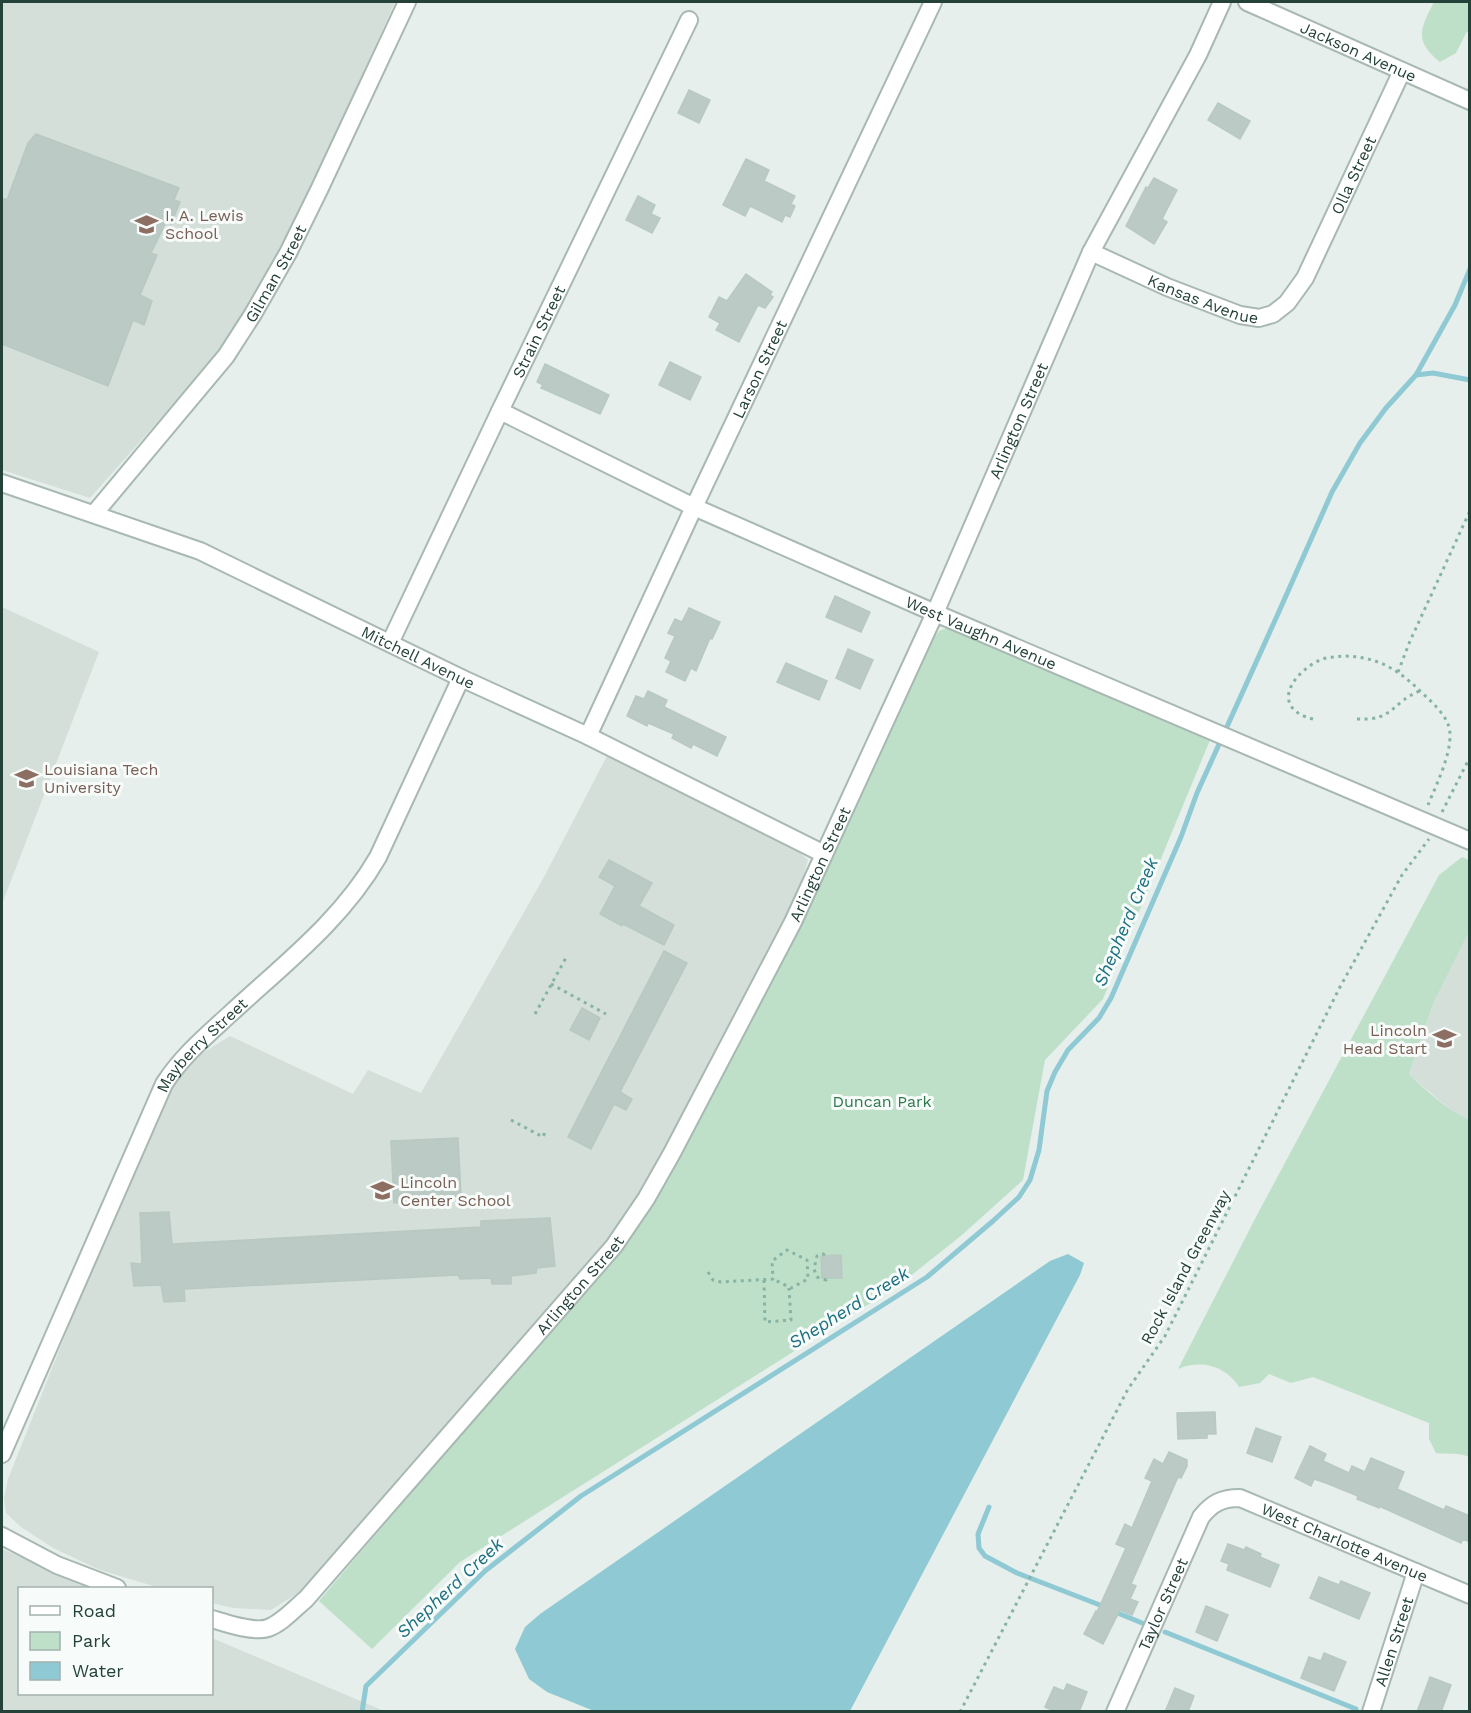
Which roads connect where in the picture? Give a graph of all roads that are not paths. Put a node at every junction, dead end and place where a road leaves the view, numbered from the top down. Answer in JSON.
{"nodes":[{"id":1,"x":406,"y":2,"type":"edge"},
{"id":2,"x":933,"y":2,"type":"edge"},
{"id":3,"x":1222,"y":2,"type":"edge"},
{"id":4,"x":1247,"y":2,"type":"edge"},
{"id":5,"x":689,"y":20,"type":"dead end"},
{"id":6,"x":1402,"y":71,"type":"junction"},
{"id":7,"x":1470,"y":101,"type":"edge"},
{"id":8,"x":1091,"y":252,"type":"junction"},
{"id":9,"x":1305,"y":278,"type":"joint"},
{"id":10,"x":500,"y":411,"type":"junction"},
{"id":11,"x":2,"y":483,"type":"edge"},
{"id":12,"x":694,"y":507,"type":"junction"},
{"id":13,"x":94,"y":514,"type":"junction"},
{"id":14,"x":935,"y":613,"type":"junction"},
{"id":15,"x":390,"y":643,"type":"junction"},
{"id":16,"x":461,"y":678,"type":"junction"},
{"id":17,"x":588,"y":736,"type":"junction"},
{"id":18,"x":1470,"y":841,"type":"edge"},
{"id":19,"x":824,"y":854,"type":"junction"},
{"id":20,"x":2,"y":1454,"type":"edge"},
{"id":21,"x":1218,"y":1501,"type":"joint"},
{"id":22,"x":2,"y":1536,"type":"edge"},
{"id":23,"x":1416,"y":1572,"type":"junction"},
{"id":24,"x":114,"y":1587,"type":"edge"},
{"id":25,"x":1470,"y":1595,"type":"edge"},
{"id":26,"x":213,"y":1619,"type":"edge"},
{"id":27,"x":1115,"y":1712,"type":"edge"},
{"id":28,"x":1371,"y":1712,"type":"edge"}],
"edges":[{"from":1,"to":13,"type":"street","name":"Gilman Street"},
{"from":2,"to":12,"type":"street","name":"Larson Street"},
{"from":3,"to":8,"type":"street","name":"Arlington Street"},
{"from":4,"to":6,"type":"street","name":"Jackson Avenue"},
{"from":5,"to":10,"type":"street","name":"Strain Street"},
{"from":6,"to":7,"type":"street","name":"Jackson Avenue"},
{"from":6,"to":9,"type":"street","name":"Olla Street"},
{"from":8,"to":9,"type":"street","name":"Kansas Avenue"},
{"from":8,"to":14,"type":"street","name":"Arlington Street"},
{"from":10,"to":12,"type":"street","name":"West Vaughn Avenue"},
{"from":10,"to":15,"type":"street","name":"Strain Street"},
{"from":11,"to":13,"type":"street","name":"Mitchell Avenue"},
{"from":12,"to":14,"type":"street","name":"West Vaughn Avenue"},
{"from":12,"to":17,"type":"street","name":"Larson Street"},
{"from":13,"to":15,"type":"street","name":"Mitchell Avenue"},
{"from":14,"to":18,"type":"street","name":"West Vaughn Avenue"},
{"from":14,"to":19,"type":"street","name":"Arlington Street"},
{"from":15,"to":16,"type":"street","name":"Mitchell Avenue"},
{"from":16,"to":17,"type":"street","name":"Mitchell Avenue"},
{"from":16,"to":20,"type":"street","name":"Mayberry Street"},
{"from":17,"to":19,"type":"street","name":"Mitchell Avenue"},
{"from":19,"to":26,"type":"street","name":"Arlington Street"},
{"from":21,"to":23,"type":"street","name":"West Charlotte Avenue"},
{"from":21,"to":27,"type":"street","name":"Taylor Street"},
{"from":22,"to":24,"type":"street"},
{"from":23,"to":25,"type":"street","name":"West Charlotte Avenue"},
{"from":23,"to":28,"type":"street","name":"Allen Street"}]}
